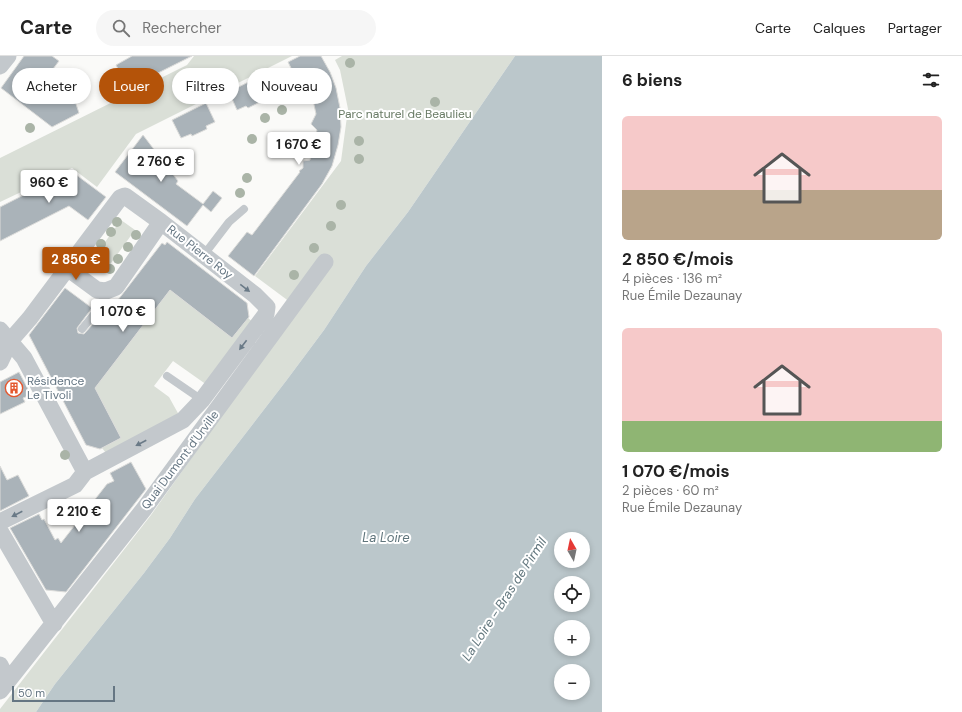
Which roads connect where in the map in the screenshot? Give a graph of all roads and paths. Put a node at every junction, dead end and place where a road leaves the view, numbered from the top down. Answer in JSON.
{"nodes":[{"id":1,"x":8,"y":56,"type":"edge"},
{"id":2,"x":0,"y":66,"type":"edge"},
{"id":3,"x":244,"y":209,"type":"dead end"},
{"id":4,"x":161,"y":222,"type":"junction"},
{"id":5,"x":203,"y":256,"type":"junction"},
{"id":6,"x":325,"y":262,"type":"dead end"},
{"id":7,"x":67,"y":268,"type":"junction"},
{"id":8,"x":106,"y":292,"type":"junction"},
{"id":9,"x":266,"y":314,"type":"joint"},
{"id":10,"x":82,"y":329,"type":"dead end"},
{"id":11,"x":5,"y":335,"type":"edge"},
{"id":12,"x":0,"y":362,"type":"edge"},
{"id":13,"x":167,"y":376,"type":"dead end"},
{"id":14,"x":202,"y":400,"type":"junction"},
{"id":15,"x":85,"y":472,"type":"junction"},
{"id":16,"x":0,"y":522,"type":"edge"},
{"id":17,"x":0,"y":531,"type":"edge"},
{"id":18,"x":54,"y":624,"type":"junction"},
{"id":19,"x":0,"y":665,"type":"edge"},
{"id":20,"x":4,"y":686,"type":"edge"}],
"edges":[{"from":1,"to":2,"type":"street"},
{"from":3,"to":5,"type":"lane"},
{"from":4,"to":5,"type":"street","name":"Rue Pierre Roy"},
{"from":4,"to":7,"type":"street","name":"Rue Pierre Roy"},
{"from":4,"to":8,"type":"street"},
{"from":5,"to":9,"type":"street","name":"Rue Pierre Roy","one_way":true},
{"from":6,"to":18,"type":"street","name":"Quai Dumont d'Urville"},
{"from":7,"to":8,"type":"street"},
{"from":7,"to":11,"type":"street"},
{"from":8,"to":10,"type":"lane"},
{"from":9,"to":14,"type":"street","name":"Quai Dumont d'Urville","one_way":true},
{"from":11,"to":12,"type":"street"},
{"from":11,"to":15,"type":"street"},
{"from":13,"to":14,"type":"lane"},
{"from":14,"to":15,"type":"street","name":"Quai Dumont d'Urville","one_way":true},
{"from":15,"to":16,"type":"street","one_way":true},
{"from":17,"to":18,"type":"street"},
{"from":18,"to":20,"type":"street","name":"Quai Dumont d'Urville"},
{"from":19,"to":20,"type":"street"}]}
